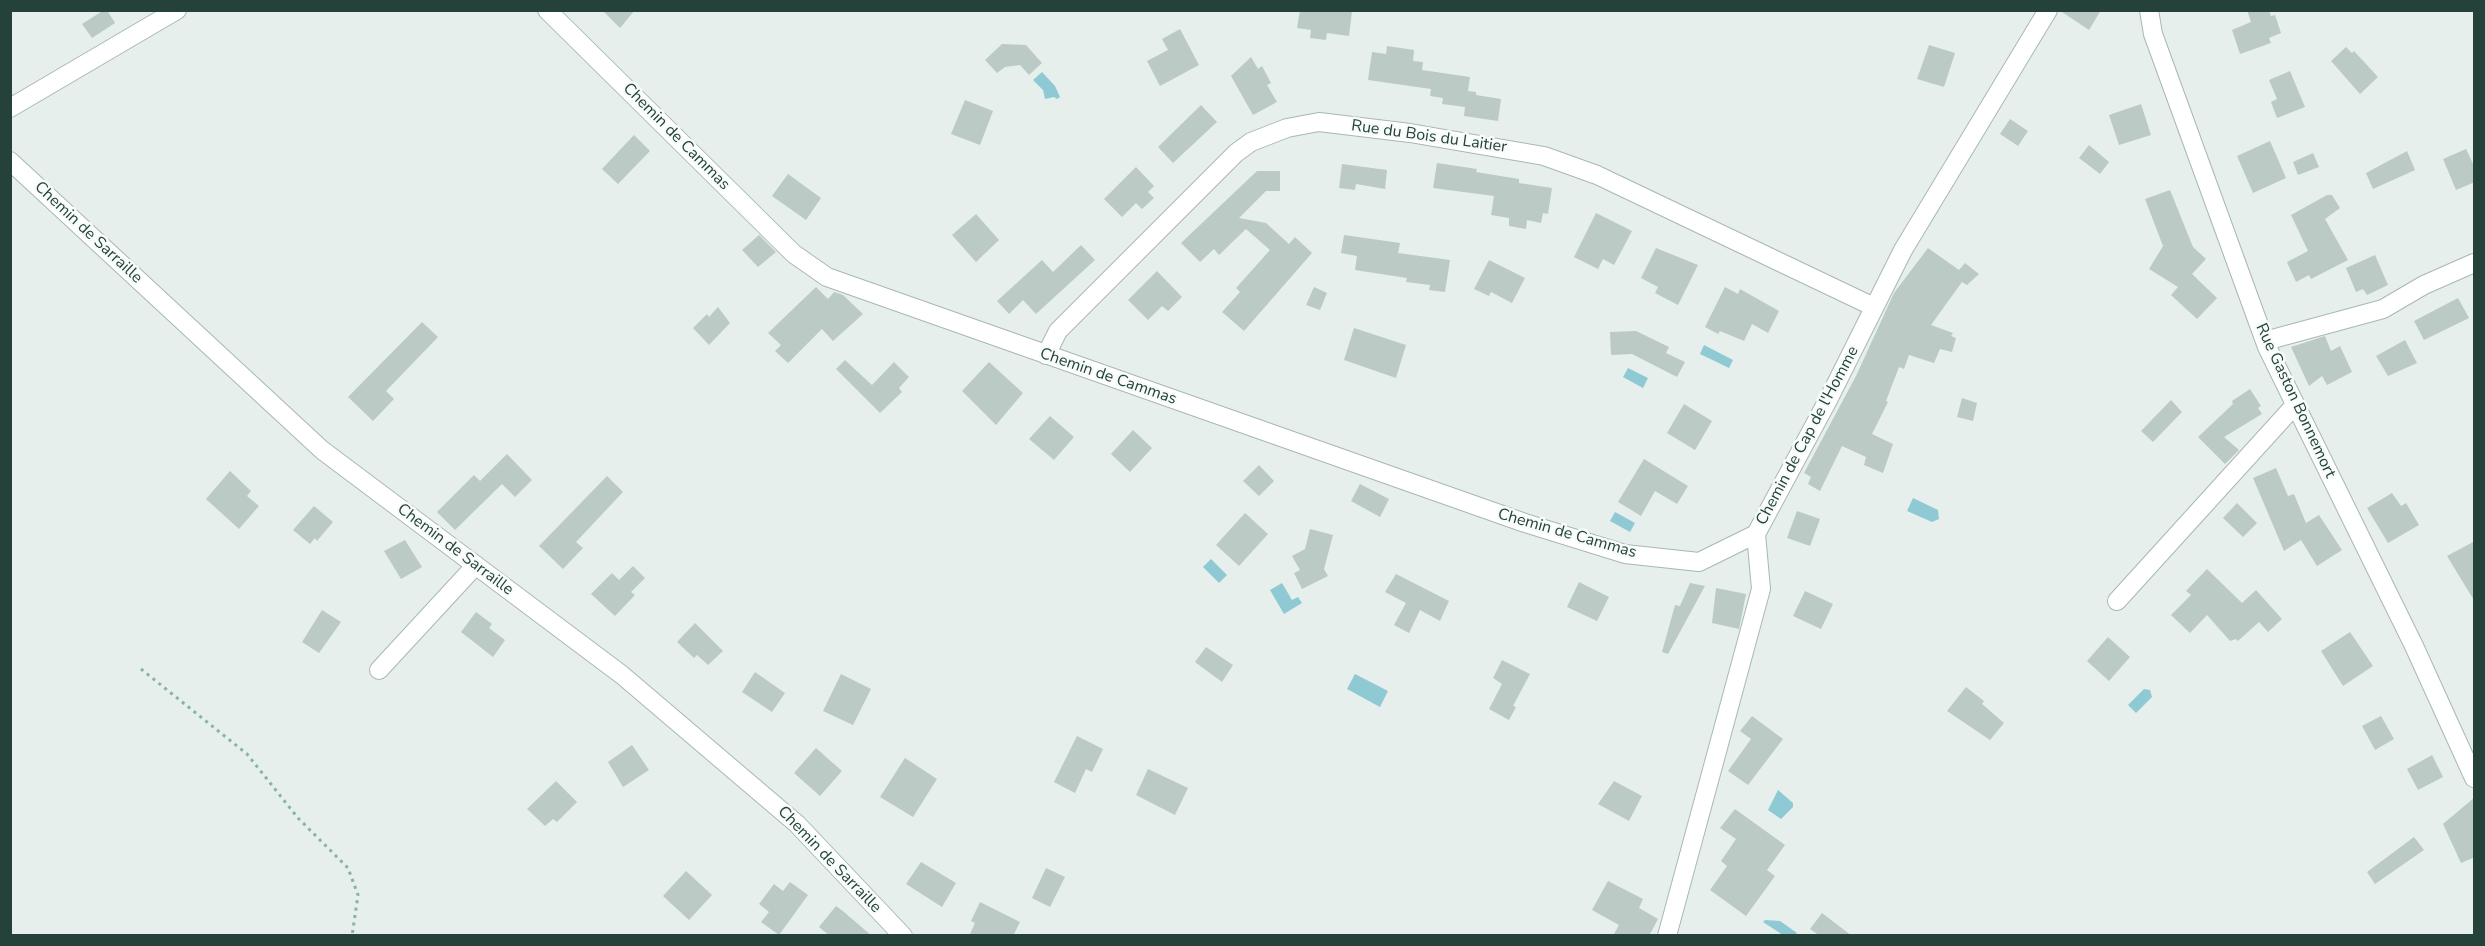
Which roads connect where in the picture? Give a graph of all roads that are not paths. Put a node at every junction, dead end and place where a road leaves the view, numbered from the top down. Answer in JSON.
{"nodes":[{"id":1,"x":177,"y":10,"type":"edge"},
{"id":2,"x":547,"y":10,"type":"edge"},
{"id":3,"x":2048,"y":10,"type":"edge"},
{"id":4,"x":2149,"y":10,"type":"edge"},
{"id":5,"x":10,"y":108,"type":"edge"},
{"id":6,"x":10,"y":161,"type":"edge"},
{"id":7,"x":2475,"y":262,"type":"edge"},
{"id":8,"x":1874,"y":307,"type":"junction"},
{"id":9,"x":2265,"y":341,"type":"junction"},
{"id":10,"x":1046,"y":355,"type":"junction"},
{"id":11,"x":2295,"y":405,"type":"junction"},
{"id":12,"x":1756,"y":534,"type":"junction"},
{"id":13,"x":476,"y":565,"type":"junction"},
{"id":14,"x":2117,"y":601,"type":"dead end"},
{"id":15,"x":379,"y":670,"type":"dead end"},
{"id":16,"x":2475,"y":777,"type":"edge"},
{"id":17,"x":900,"y":935,"type":"edge"},
{"id":18,"x":1667,"y":936,"type":"edge"}],
"edges":[{"from":1,"to":5,"type":"street"},
{"from":2,"to":10,"type":"street","name":"Chemin de Cammas"},
{"from":3,"to":8,"type":"street","name":"Chemin de Cap de l'Homme"},
{"from":4,"to":9,"type":"street","name":"Rue Gaston Bonnemort"},
{"from":6,"to":13,"type":"street","name":"Chemin de Sarraille"},
{"from":7,"to":9,"type":"street"},
{"from":8,"to":10,"type":"street","name":"Rue du Bois du Laitier"},
{"from":8,"to":12,"type":"street","name":"Chemin de Cap de l'Homme"},
{"from":9,"to":11,"type":"street","name":"Rue Gaston Bonnemort"},
{"from":10,"to":12,"type":"street","name":"Chemin de Cammas"},
{"from":11,"to":14,"type":"street"},
{"from":11,"to":16,"type":"street","name":"Rue Gaston Bonnemort"},
{"from":12,"to":18,"type":"street","name":"Chemin de Cap de l'Homme"},
{"from":13,"to":15,"type":"street"},
{"from":13,"to":17,"type":"street","name":"Chemin de Sarraille"}]}
